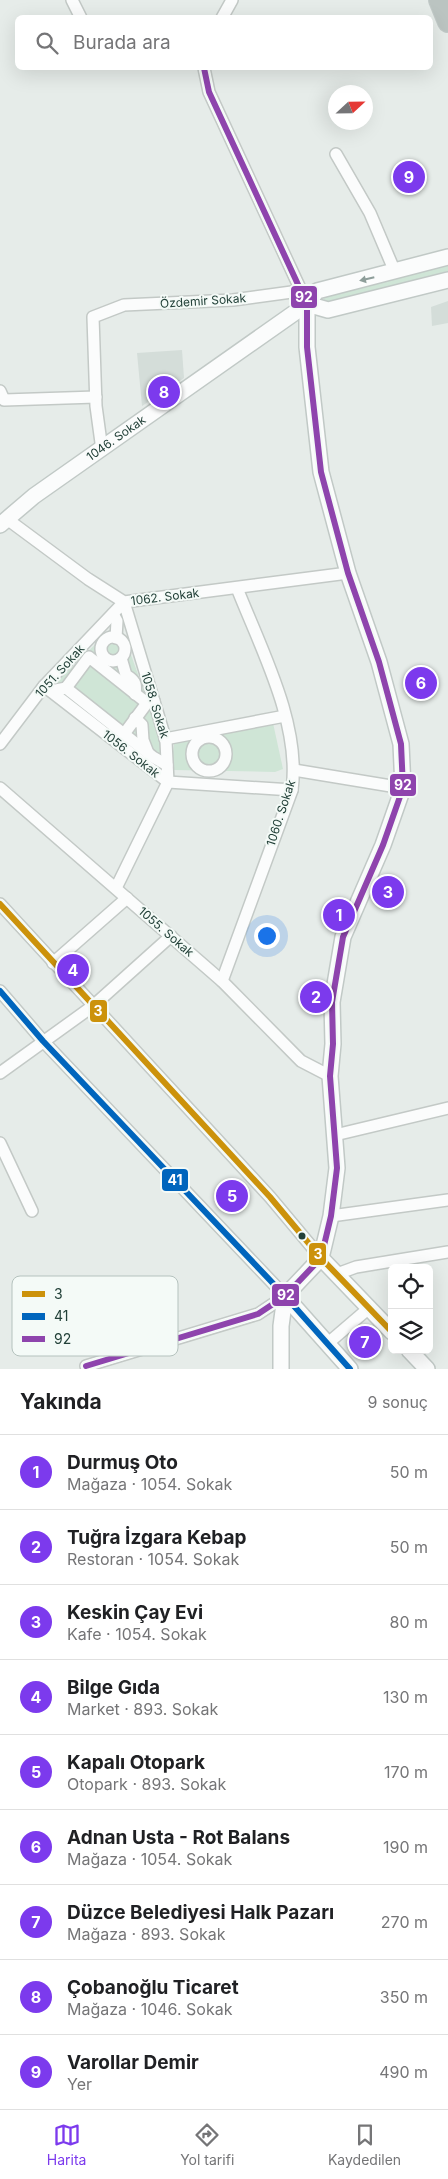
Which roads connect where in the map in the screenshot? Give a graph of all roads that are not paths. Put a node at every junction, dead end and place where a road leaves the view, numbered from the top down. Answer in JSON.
{"nodes":[{"id":1,"x":72,"y":0,"type":"edge"},
{"id":2,"x":232,"y":0,"type":"edge"},
{"id":3,"x":439,"y":0,"type":"edge"},
{"id":4,"x":80,"y":15,"type":"edge"},
{"id":5,"x":224,"y":15,"type":"edge"},
{"id":6,"x":448,"y":22,"type":"edge"},
{"id":7,"x":204,"y":70,"type":"edge"},
{"id":8,"x":336,"y":154,"type":"dead end"},
{"id":9,"x":448,"y":258,"type":"edge"},
{"id":10,"x":395,"y":272,"type":"junction"},
{"id":11,"x":448,"y":280,"type":"edge"},
{"id":12,"x":308,"y":304,"type":"junction"},
{"id":13,"x":0,"y":391,"type":"edge"},
{"id":14,"x":96,"y":398,"type":"junction"},
{"id":15,"x":102,"y":450,"type":"junction"},
{"id":16,"x":4,"y":522,"type":"edge"},
{"id":17,"x":348,"y":573,"type":"junction"},
{"id":18,"x":237,"y":588,"type":"junction"},
{"id":19,"x":124,"y":602,"type":"junction"},
{"id":20,"x":113,"y":614,"type":"junction"},
{"id":21,"x":116,"y":638,"type":"junction"},
{"id":22,"x":121,"y":658,"type":"junction"},
{"id":23,"x":104,"y":663,"type":"junction"},
{"id":24,"x":48,"y":688,"type":"junction"},
{"id":25,"x":66,"y":688,"type":"junction"},
{"id":26,"x":135,"y":694,"type":"junction"},
{"id":27,"x":150,"y":702,"type":"junction"},
{"id":28,"x":285,"y":716,"type":"junction"},
{"id":29,"x":135,"y":718,"type":"junction"},
{"id":30,"x":124,"y":734,"type":"junction"},
{"id":31,"x":205,"y":734,"type":"junction"},
{"id":32,"x":166,"y":739,"type":"junction"},
{"id":33,"x":0,"y":744,"type":"edge"},
{"id":34,"x":148,"y":753,"type":"junction"},
{"id":35,"x":167,"y":765,"type":"junction"},
{"id":36,"x":294,"y":770,"type":"junction"},
{"id":37,"x":210,"y":771,"type":"junction"},
{"id":38,"x":168,"y":782,"type":"junction"},
{"id":39,"x":209,"y":785,"type":"junction"},
{"id":40,"x":0,"y":788,"type":"edge"},
{"id":41,"x":403,"y":788,"type":"junction"},
{"id":42,"x":292,"y":790,"type":"junction"},
{"id":43,"x":116,"y":888,"type":"junction"},
{"id":44,"x":127,"y":898,"type":"junction"},
{"id":45,"x":0,"y":904,"type":"edge"},
{"id":46,"x":171,"y":936,"type":"junction"},
{"id":47,"x":53,"y":963,"type":"junction"},
{"id":48,"x":222,"y":981,"type":"junction"},
{"id":49,"x":0,"y":991,"type":"edge"},
{"id":50,"x":93,"y":1006,"type":"junction"},
{"id":51,"x":43,"y":1041,"type":"junction"},
{"id":52,"x":0,"y":1072,"type":"edge"},
{"id":53,"x":330,"y":1076,"type":"junction"},
{"id":54,"x":448,"y":1108,"type":"edge"},
{"id":55,"x":335,"y":1135,"type":"junction"},
{"id":56,"x":0,"y":1143,"type":"edge"},
{"id":57,"x":448,"y":1200,"type":"edge"},
{"id":58,"x":32,"y":1211,"type":"dead end"},
{"id":59,"x":331,"y":1216,"type":"junction"},
{"id":60,"x":448,"y":1252,"type":"edge"},
{"id":61,"x":321,"y":1258,"type":"junction"},
{"id":62,"x":337,"y":1274,"type":"junction"},
{"id":63,"x":285,"y":1296,"type":"junction"},
{"id":64,"x":369,"y":1308,"type":"junction"},
{"id":65,"x":388,"y":1328,"type":"edge"},
{"id":66,"x":178,"y":1338,"type":"edge"},
{"id":67,"x":327,"y":1344,"type":"junction"},
{"id":68,"x":413,"y":1354,"type":"edge"},
{"id":69,"x":119,"y":1356,"type":"edge"},
{"id":70,"x":86,"y":1366,"type":"dead end"},
{"id":71,"x":281,"y":1369,"type":"edge"},
{"id":72,"x":350,"y":1369,"type":"edge"},
{"id":73,"x":427,"y":1369,"type":"edge"}],
"edges":[{"from":1,"to":4,"type":"street"},
{"from":2,"to":5,"type":"street"},
{"from":3,"to":6,"type":"highway"},
{"from":7,"to":12,"type":"street"},
{"from":8,"to":10,"type":"street"},
{"from":9,"to":10,"type":"street","name":"1046. Sokak"},
{"from":10,"to":12,"type":"street","name":"1046. Sokak","one_way":true},
{"from":11,"to":12,"type":"street"},
{"from":12,"to":14,"type":"street","name":"Özdemir Sokak"},
{"from":12,"to":15,"type":"street","name":"1046. Sokak"},
{"from":12,"to":17,"type":"street"},
{"from":13,"to":14,"type":"street"},
{"from":14,"to":15,"type":"street"},
{"from":15,"to":16,"type":"street","name":"1046. Sokak"},
{"from":16,"to":19,"type":"street","name":"1062. Sokak"},
{"from":17,"to":18,"type":"street","name":"1062. Sokak"},
{"from":17,"to":41,"type":"street"},
{"from":18,"to":19,"type":"street","name":"1062. Sokak"},
{"from":18,"to":28,"type":"street","name":"1060. Sokak"},
{"from":19,"to":20,"type":"street","name":"1051. Sokak"},
{"from":19,"to":27,"type":"street","name":"1058. Sokak"},
{"from":20,"to":21,"type":"street"},
{"from":20,"to":24,"type":"street","name":"1051. Sokak"},
{"from":21,"to":22,"type":"street"},
{"from":21,"to":23,"type":"street"},
{"from":22,"to":23,"type":"street"},
{"from":22,"to":26,"type":"street"},
{"from":23,"to":25,"type":"street"},
{"from":23,"to":26,"type":"street"},
{"from":24,"to":25,"type":"street"},
{"from":24,"to":33,"type":"street","name":"1051. Sokak"},
{"from":24,"to":38,"type":"street","name":"1056. Sokak"},
{"from":25,"to":30,"type":"street"},
{"from":26,"to":27,"type":"street"},
{"from":27,"to":29,"type":"street"},
{"from":27,"to":32,"type":"street","name":"1058. Sokak"},
{"from":28,"to":31,"type":"street"},
{"from":28,"to":36,"type":"street","name":"1060. Sokak"},
{"from":29,"to":30,"type":"street"},
{"from":29,"to":34,"type":"street"},
{"from":30,"to":34,"type":"street"},
{"from":31,"to":32,"type":"street"},
{"from":31,"to":37,"type":"street"},
{"from":31,"to":37,"type":"street"},
{"from":32,"to":35,"type":"street","name":"1058. Sokak"},
{"from":34,"to":35,"type":"street"},
{"from":35,"to":38,"type":"street","name":"1058. Sokak"},
{"from":36,"to":41,"type":"street"},
{"from":36,"to":42,"type":"street","name":"1060. Sokak"},
{"from":37,"to":39,"type":"street"},
{"from":38,"to":39,"type":"street","name":"1056. Sokak"},
{"from":38,"to":43,"type":"street","name":"1058. Sokak"},
{"from":39,"to":42,"type":"street","name":"1056. Sokak"},
{"from":40,"to":43,"type":"street","name":"1055. Sokak"},
{"from":41,"to":53,"type":"street"},
{"from":42,"to":48,"type":"street","name":"1060. Sokak"},
{"from":43,"to":44,"type":"street","name":"1055. Sokak"},
{"from":44,"to":46,"type":"street","name":"1055. Sokak"},
{"from":44,"to":47,"type":"street"},
{"from":45,"to":47,"type":"street"},
{"from":46,"to":48,"type":"street","name":"1055. Sokak"},
{"from":46,"to":50,"type":"street"},
{"from":47,"to":50,"type":"street"},
{"from":48,"to":53,"type":"street","name":"1055. Sokak"},
{"from":49,"to":51,"type":"street"},
{"from":50,"to":51,"type":"street"},
{"from":50,"to":61,"type":"street"},
{"from":51,"to":52,"type":"street"},
{"from":51,"to":63,"type":"street"},
{"from":53,"to":55,"type":"street"},
{"from":54,"to":55,"type":"street"},
{"from":55,"to":59,"type":"street"},
{"from":56,"to":58,"type":"street"},
{"from":57,"to":59,"type":"street"},
{"from":59,"to":61,"type":"street"},
{"from":60,"to":62,"type":"street"},
{"from":61,"to":62,"type":"street"},
{"from":61,"to":63,"type":"street"},
{"from":62,"to":64,"type":"street"},
{"from":63,"to":66,"type":"street"},
{"from":63,"to":67,"type":"street"},
{"from":63,"to":71,"type":"street"},
{"from":64,"to":65,"type":"street"},
{"from":64,"to":67,"type":"street"},
{"from":67,"to":72,"type":"street"},
{"from":68,"to":73,"type":"street"},
{"from":69,"to":70,"type":"street"}]}
